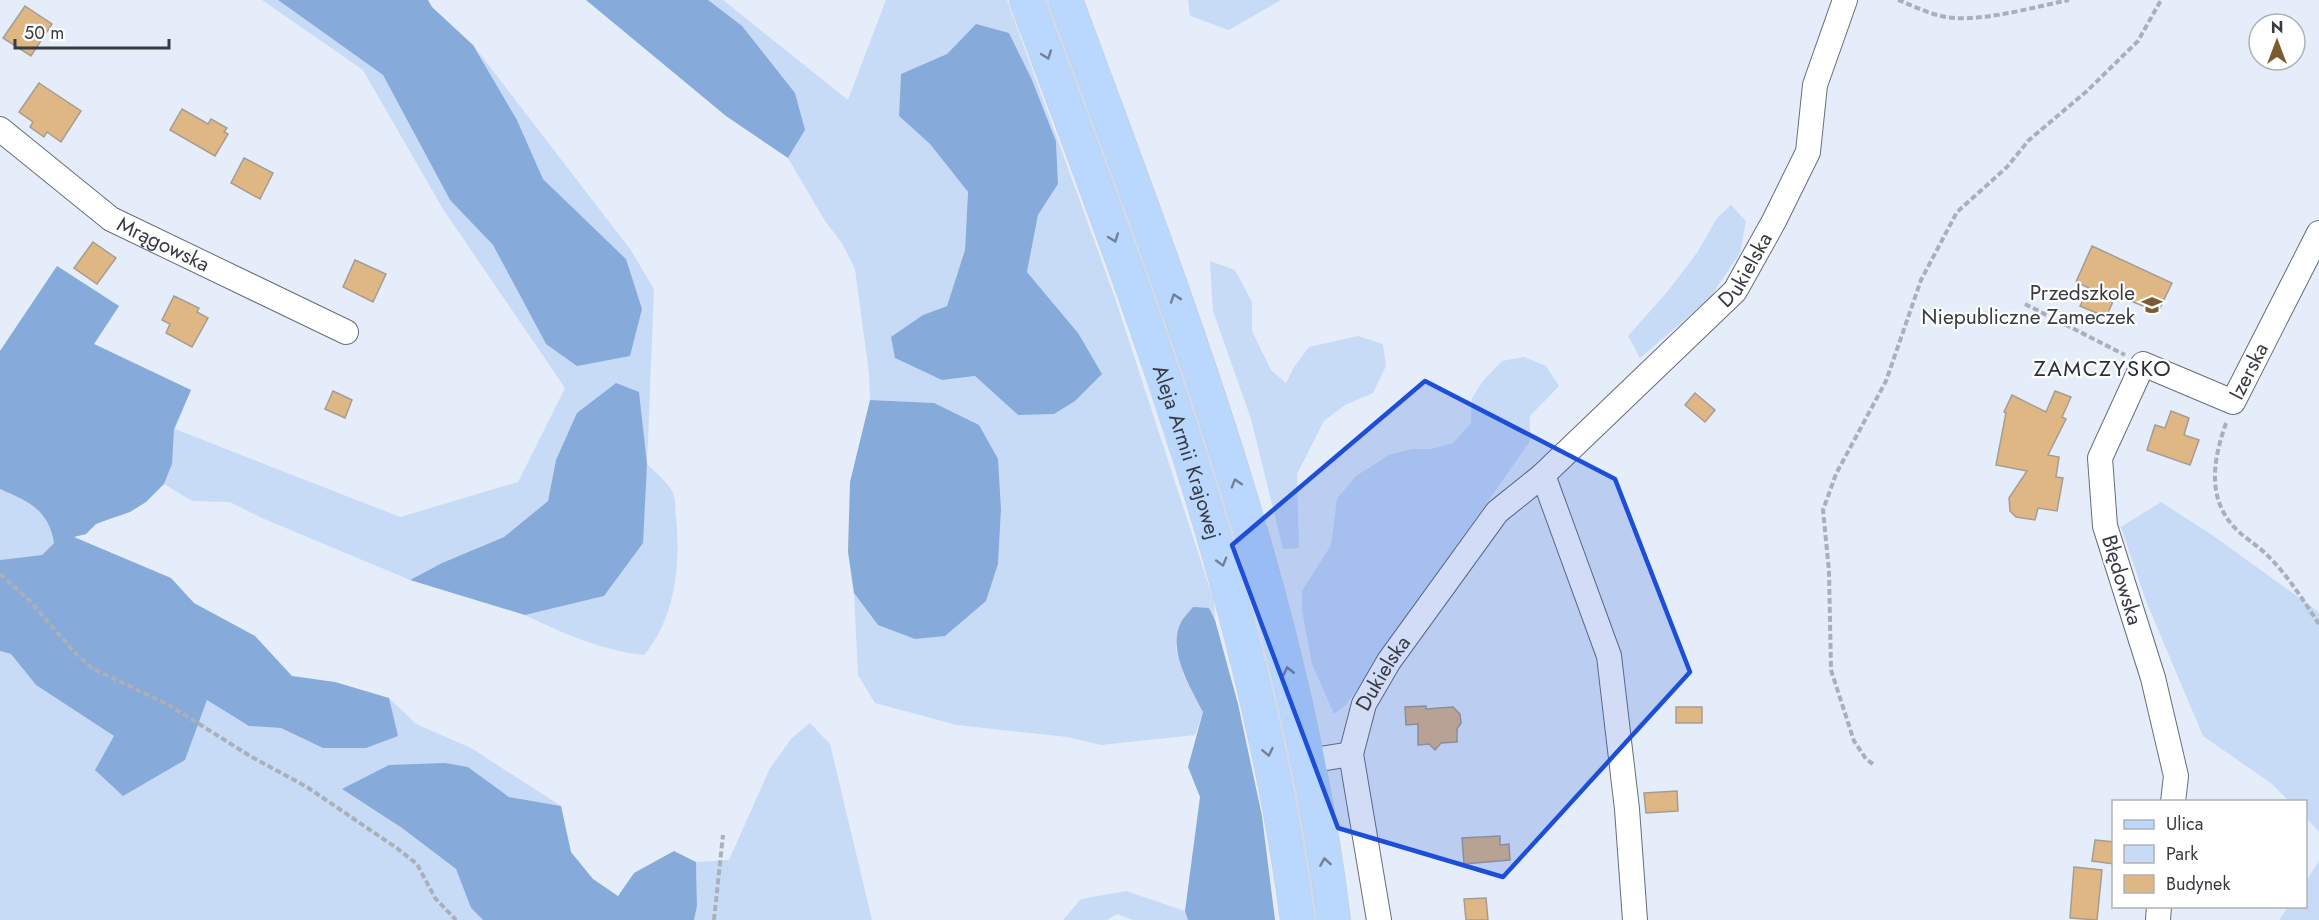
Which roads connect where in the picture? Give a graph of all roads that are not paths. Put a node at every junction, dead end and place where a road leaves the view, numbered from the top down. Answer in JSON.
{"nodes":[{"id":1,"x":1026,"y":0,"type":"edge"},
{"id":2,"x":1066,"y":0,"type":"edge"},
{"id":3,"x":1845,"y":0,"type":"edge"},
{"id":4,"x":0,"y":129,"type":"edge"},
{"id":5,"x":2319,"y":232,"type":"edge"},
{"id":6,"x":346,"y":332,"type":"dead end"},
{"id":7,"x":2143,"y":364,"type":"joint"},
{"id":8,"x":1543,"y":475,"type":"junction"},
{"id":9,"x":1351,"y":754,"type":"junction"},
{"id":10,"x":1308,"y":761,"type":"junction"},
{"id":11,"x":2172,"y":800,"type":"edge"},
{"id":12,"x":1297,"y":920,"type":"edge"},
{"id":13,"x":1334,"y":920,"type":"edge"},
{"id":14,"x":1379,"y":920,"type":"edge"},
{"id":15,"x":1635,"y":920,"type":"edge"}],
"edges":[{"from":1,"to":12,"type":"main road","name":"Aleja Armii Krajowej","one_way":true},
{"from":10,"to":2,"type":"main road","name":"Aleja Armii Krajowej","one_way":true},
{"from":3,"to":8,"type":"street","name":"Dukielska"},
{"from":4,"to":6,"type":"street","name":"Mrągowska"},
{"from":5,"to":7,"type":"street","name":"Izerska"},
{"from":7,"to":11,"type":"street","name":"Błędowska"},
{"from":8,"to":9,"type":"street","name":"Dukielska"},
{"from":8,"to":15,"type":"street"},
{"from":9,"to":10,"type":"street"},
{"from":9,"to":14,"type":"street","name":"Dukielska"},
{"from":13,"to":10,"type":"main road","name":"Aleja Armii Krajowej","one_way":true}]}
